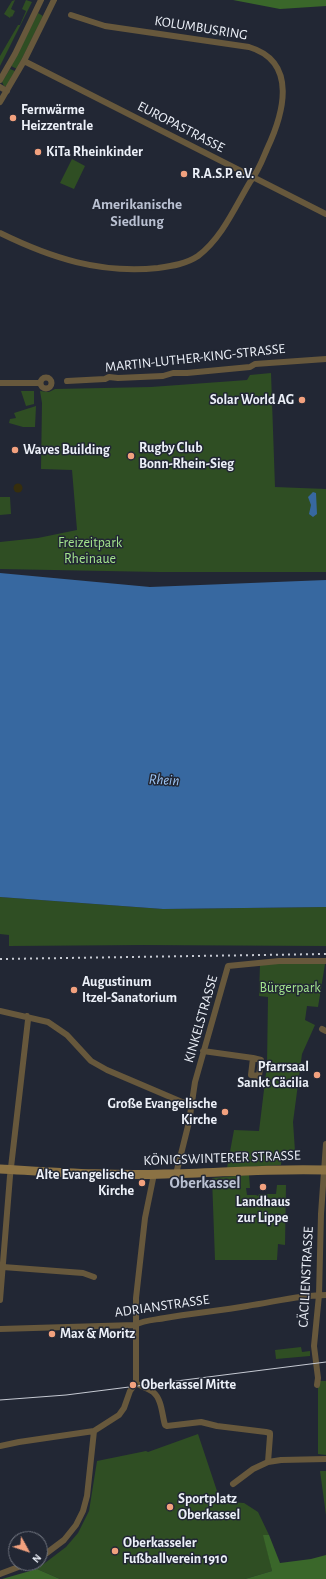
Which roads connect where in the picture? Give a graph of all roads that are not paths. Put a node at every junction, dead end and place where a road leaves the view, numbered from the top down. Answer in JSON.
{"nodes":[{"id":1,"x":54,"y":0,"type":"edge"},
{"id":2,"x":40,"y":2,"type":"edge"},
{"id":3,"x":50,"y":9,"type":"junction"},
{"id":4,"x":71,"y":15,"type":"dead end"},
{"id":5,"x":24,"y":61,"type":"junction"},
{"id":6,"x":0,"y":80,"type":"edge"},
{"id":7,"x":0,"y":86,"type":"edge"},
{"id":8,"x":7,"y":91,"type":"junction"},
{"id":9,"x":1,"y":99,"type":"edge"},
{"id":10,"x":253,"y":178,"type":"junction"},
{"id":11,"x":326,"y":214,"type":"edge"},
{"id":12,"x":0,"y":233,"type":"edge"},
{"id":13,"x":326,"y":359,"type":"edge"},
{"id":14,"x":67,"y":381,"type":"dead end"},
{"id":15,"x":0,"y":383,"type":"edge"},
{"id":16,"x":40,"y":383,"type":"dead end"},
{"id":17,"x":326,"y":961,"type":"edge"},
{"id":18,"x":0,"y":1011,"type":"edge"},
{"id":19,"x":27,"y":1016,"type":"junction"},
{"id":20,"x":204,"y":1051,"type":"junction"},
{"id":21,"x":253,"y":1058,"type":"dead end"},
{"id":22,"x":193,"y":1104,"type":"junction"},
{"id":23,"x":326,"y":1144,"type":"edge"},
{"id":24,"x":0,"y":1169,"type":"edge"},
{"id":25,"x":11,"y":1170,"type":"junction"},
{"id":26,"x":325,"y":1170,"type":"edge"},
{"id":27,"x":154,"y":1174,"type":"junction"},
{"id":28,"x":176,"y":1174,"type":"junction"},
{"id":29,"x":3,"y":1268,"type":"junction"},
{"id":30,"x":94,"y":1277,"type":"dead end"},
{"id":31,"x":319,"y":1295,"type":"junction"},
{"id":32,"x":326,"y":1295,"type":"edge"},
{"id":33,"x":0,"y":1300,"type":"edge"},
{"id":34,"x":135,"y":1325,"type":"junction"},
{"id":35,"x":0,"y":1329,"type":"edge"},
{"id":36,"x":136,"y":1383,"type":"junction"},
{"id":37,"x":317,"y":1385,"type":"dead end"},
{"id":38,"x":94,"y":1431,"type":"junction"},
{"id":39,"x":0,"y":1446,"type":"edge"},
{"id":40,"x":326,"y":1459,"type":"edge"},
{"id":41,"x":268,"y":1462,"type":"junction"},
{"id":42,"x":233,"y":1484,"type":"dead end"},
{"id":43,"x":48,"y":1552,"type":"edge"}],
"edges":[{"from":1,"to":3,"type":"street"},
{"from":2,"to":3,"type":"street"},
{"from":2,"to":6,"type":"street"},
{"from":3,"to":5,"type":"street"},
{"from":4,"to":10,"type":"street","name":"KOLUMBUSRING"},
{"from":5,"to":8,"type":"street"},
{"from":5,"to":10,"type":"street","name":"EUROPASTRASSE"},
{"from":7,"to":8,"type":"street"},
{"from":8,"to":9,"type":"street"},
{"from":10,"to":11,"type":"street","name":"EUROPASTRASSE"},
{"from":10,"to":12,"type":"street","name":"KOLUMBUSRING"},
{"from":13,"to":14,"type":"street","name":"MARTIN-LUTHER-KING-STRASSE"},
{"from":15,"to":16,"type":"street"},
{"from":17,"to":20,"type":"street","name":"KINKELSTRASSE"},
{"from":18,"to":19,"type":"street"},
{"from":19,"to":22,"type":"street"},
{"from":19,"to":25,"type":"street"},
{"from":20,"to":21,"type":"street"},
{"from":20,"to":22,"type":"street","name":"KINKELSTRASSE"},
{"from":22,"to":28,"type":"street","name":"KINKELSTRASSE"},
{"from":23,"to":26,"type":"street","name":"CÄCILIENSTRASSE"},
{"from":24,"to":25,"type":"main road","name":"KÖNIGSWINTERER STRASSE"},
{"from":25,"to":27,"type":"main road","name":"KÖNIGSWINTERER STRASSE"},
{"from":25,"to":29,"type":"street"},
{"from":26,"to":28,"type":"main road","name":"KÖNIGSWINTERER STRASSE"},
{"from":26,"to":31,"type":"street","name":"CÄCILIENSTRASSE"},
{"from":27,"to":28,"type":"main road","name":"KÖNIGSWINTERER STRASSE"},
{"from":27,"to":34,"type":"street"},
{"from":29,"to":30,"type":"street"},
{"from":29,"to":33,"type":"street"},
{"from":31,"to":32,"type":"street","name":"ADRIANSTRASSE"},
{"from":31,"to":34,"type":"street","name":"ADRIANSTRASSE"},
{"from":31,"to":37,"type":"street","name":"CÄCILIENSTRASSE"},
{"from":34,"to":35,"type":"street","name":"ADRIANSTRASSE"},
{"from":34,"to":36,"type":"street"},
{"from":36,"to":38,"type":"street"},
{"from":36,"to":41,"type":"street"},
{"from":38,"to":39,"type":"street"},
{"from":38,"to":43,"type":"street"},
{"from":40,"to":41,"type":"street"},
{"from":41,"to":42,"type":"street"}]}
